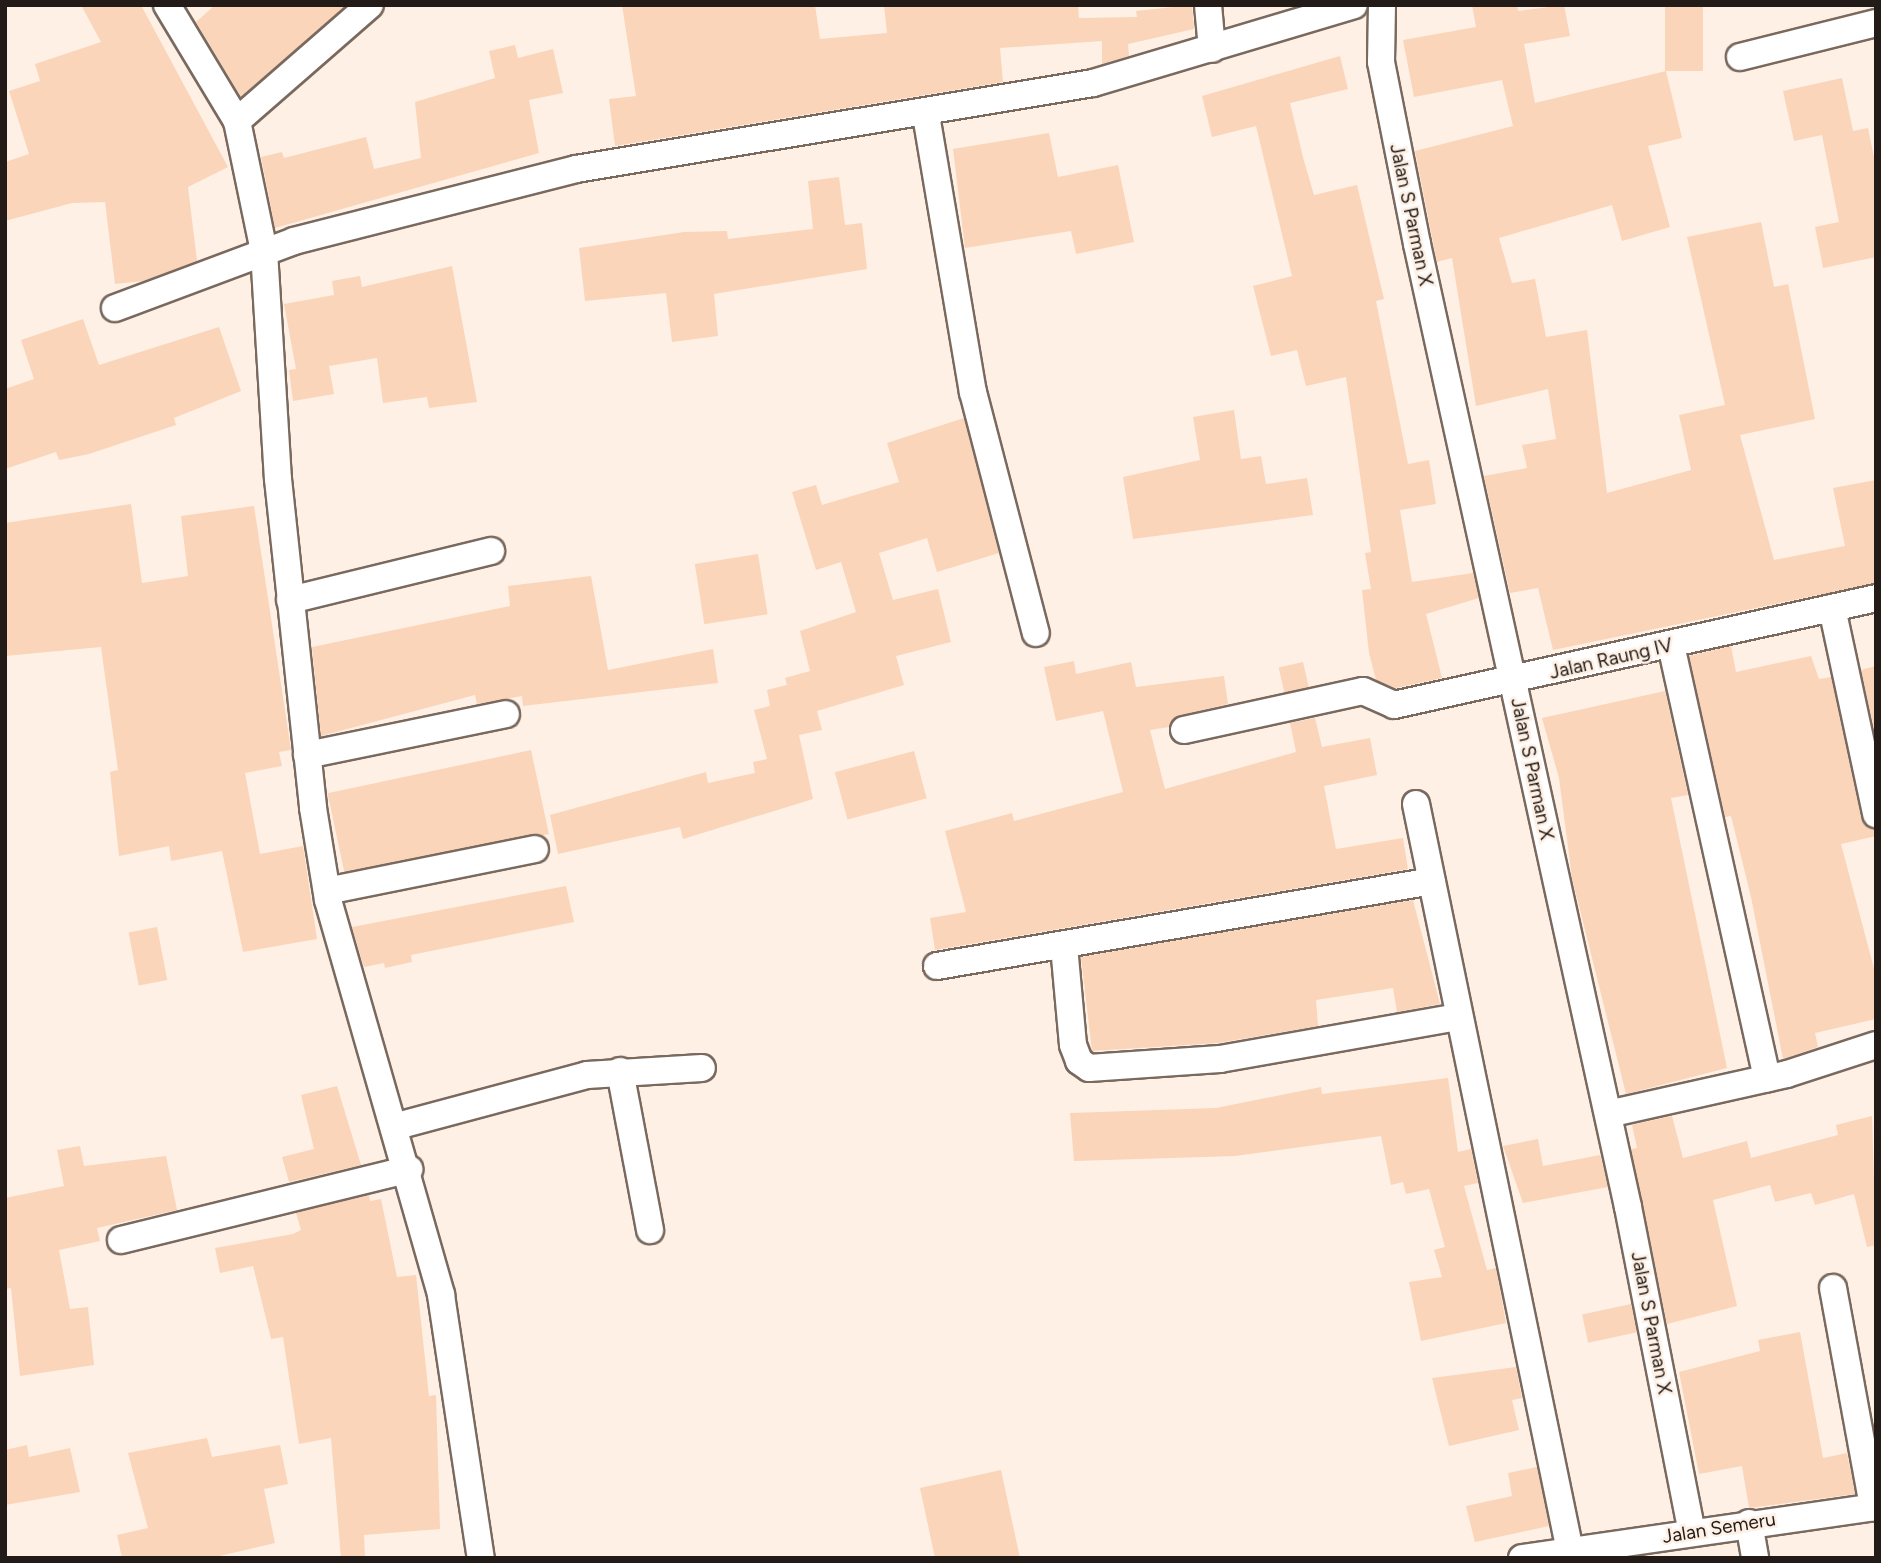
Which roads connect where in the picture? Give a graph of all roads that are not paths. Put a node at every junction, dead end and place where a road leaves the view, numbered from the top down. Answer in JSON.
{"nodes":[{"id":1,"x":167,"y":5,"type":"edge"},
{"id":2,"x":370,"y":5,"type":"edge"},
{"id":3,"x":1208,"y":5,"type":"edge"},
{"id":4,"x":1354,"y":5,"type":"edge"},
{"id":5,"x":1382,"y":5,"type":"edge"},
{"id":6,"x":1876,"y":23,"type":"edge"},
{"id":7,"x":1212,"y":50,"type":"junction"},
{"id":8,"x":1740,"y":57,"type":"dead end"},
{"id":9,"x":926,"y":115,"type":"junction"},
{"id":10,"x":237,"y":121,"type":"junction"},
{"id":11,"x":264,"y":251,"type":"junction"},
{"id":12,"x":115,"y":308,"type":"dead end"},
{"id":13,"x":491,"y":551,"type":"dead end"},
{"id":14,"x":1876,"y":598,"type":"edge"},
{"id":15,"x":290,"y":600,"type":"junction"},
{"id":16,"x":1832,"y":608,"type":"junction"},
{"id":17,"x":1036,"y":633,"type":"dead end"},
{"id":18,"x":1671,"y":645,"type":"junction"},
{"id":19,"x":1513,"y":681,"type":"junction"},
{"id":20,"x":506,"y":715,"type":"dead end"},
{"id":21,"x":1184,"y":730,"type":"dead end"},
{"id":22,"x":307,"y":755,"type":"junction"},
{"id":23,"x":1416,"y":804,"type":"dead end"},
{"id":24,"x":1876,"y":814,"type":"edge"},
{"id":25,"x":535,"y":849,"type":"dead end"},
{"id":26,"x":1432,"y":881,"type":"junction"},
{"id":27,"x":327,"y":891,"type":"junction"},
{"id":28,"x":1064,"y":946,"type":"junction"},
{"id":29,"x":937,"y":965,"type":"dead end"},
{"id":30,"x":1459,"y":1017,"type":"junction"},
{"id":31,"x":1876,"y":1045,"type":"edge"},
{"id":32,"x":702,"y":1068,"type":"dead end"},
{"id":33,"x":620,"y":1072,"type":"junction"},
{"id":34,"x":1767,"y":1078,"type":"junction"},
{"id":35,"x":1608,"y":1114,"type":"junction"},
{"id":36,"x":397,"y":1126,"type":"junction"},
{"id":37,"x":409,"y":1170,"type":"junction"},
{"id":38,"x":650,"y":1230,"type":"dead end"},
{"id":39,"x":121,"y":1240,"type":"dead end"},
{"id":40,"x":1833,"y":1288,"type":"dead end"},
{"id":41,"x":1875,"y":1507,"type":"edge"},
{"id":42,"x":1749,"y":1524,"type":"junction"},
{"id":43,"x":1692,"y":1532,"type":"junction"},
{"id":44,"x":1570,"y":1551,"type":"junction"},
{"id":45,"x":481,"y":1558,"type":"edge"},
{"id":46,"x":1522,"y":1558,"type":"edge"},
{"id":47,"x":1755,"y":1558,"type":"edge"}],
"edges":[{"from":1,"to":10,"type":"street"},
{"from":2,"to":10,"type":"street"},
{"from":3,"to":7,"type":"street"},
{"from":4,"to":7,"type":"street"},
{"from":5,"to":19,"type":"street","name":"Jalan S Parman X"},
{"from":6,"to":8,"type":"street"},
{"from":7,"to":9,"type":"street"},
{"from":9,"to":11,"type":"street"},
{"from":9,"to":17,"type":"street"},
{"from":10,"to":11,"type":"street"},
{"from":11,"to":12,"type":"street"},
{"from":11,"to":15,"type":"street"},
{"from":13,"to":15,"type":"street"},
{"from":14,"to":16,"type":"street","name":"Jalan Raung IV"},
{"from":15,"to":22,"type":"street"},
{"from":16,"to":18,"type":"street","name":"Jalan Raung IV"},
{"from":16,"to":24,"type":"street"},
{"from":18,"to":19,"type":"street","name":"Jalan Raung IV"},
{"from":18,"to":34,"type":"street"},
{"from":19,"to":21,"type":"street","name":"Jalan Raung IV"},
{"from":19,"to":35,"type":"street","name":"Jalan S Parman X"},
{"from":20,"to":22,"type":"street"},
{"from":22,"to":27,"type":"street"},
{"from":23,"to":26,"type":"street"},
{"from":25,"to":27,"type":"street"},
{"from":26,"to":28,"type":"street"},
{"from":26,"to":30,"type":"street"},
{"from":27,"to":36,"type":"street"},
{"from":28,"to":29,"type":"street"},
{"from":28,"to":30,"type":"street"},
{"from":30,"to":44,"type":"street"},
{"from":31,"to":34,"type":"street"},
{"from":32,"to":33,"type":"street"},
{"from":33,"to":36,"type":"street"},
{"from":33,"to":38,"type":"street"},
{"from":34,"to":35,"type":"street"},
{"from":35,"to":43,"type":"street","name":"Jalan S Parman X"},
{"from":36,"to":37,"type":"street"},
{"from":37,"to":39,"type":"street"},
{"from":37,"to":45,"type":"street"},
{"from":40,"to":41,"type":"street"},
{"from":41,"to":42,"type":"street","name":"Jalan Semeru"},
{"from":42,"to":43,"type":"street","name":"Jalan Semeru"},
{"from":42,"to":47,"type":"street"},
{"from":43,"to":44,"type":"street","name":"Jalan Semeru"},
{"from":44,"to":46,"type":"street","name":"Jalan Semeru"}]}
